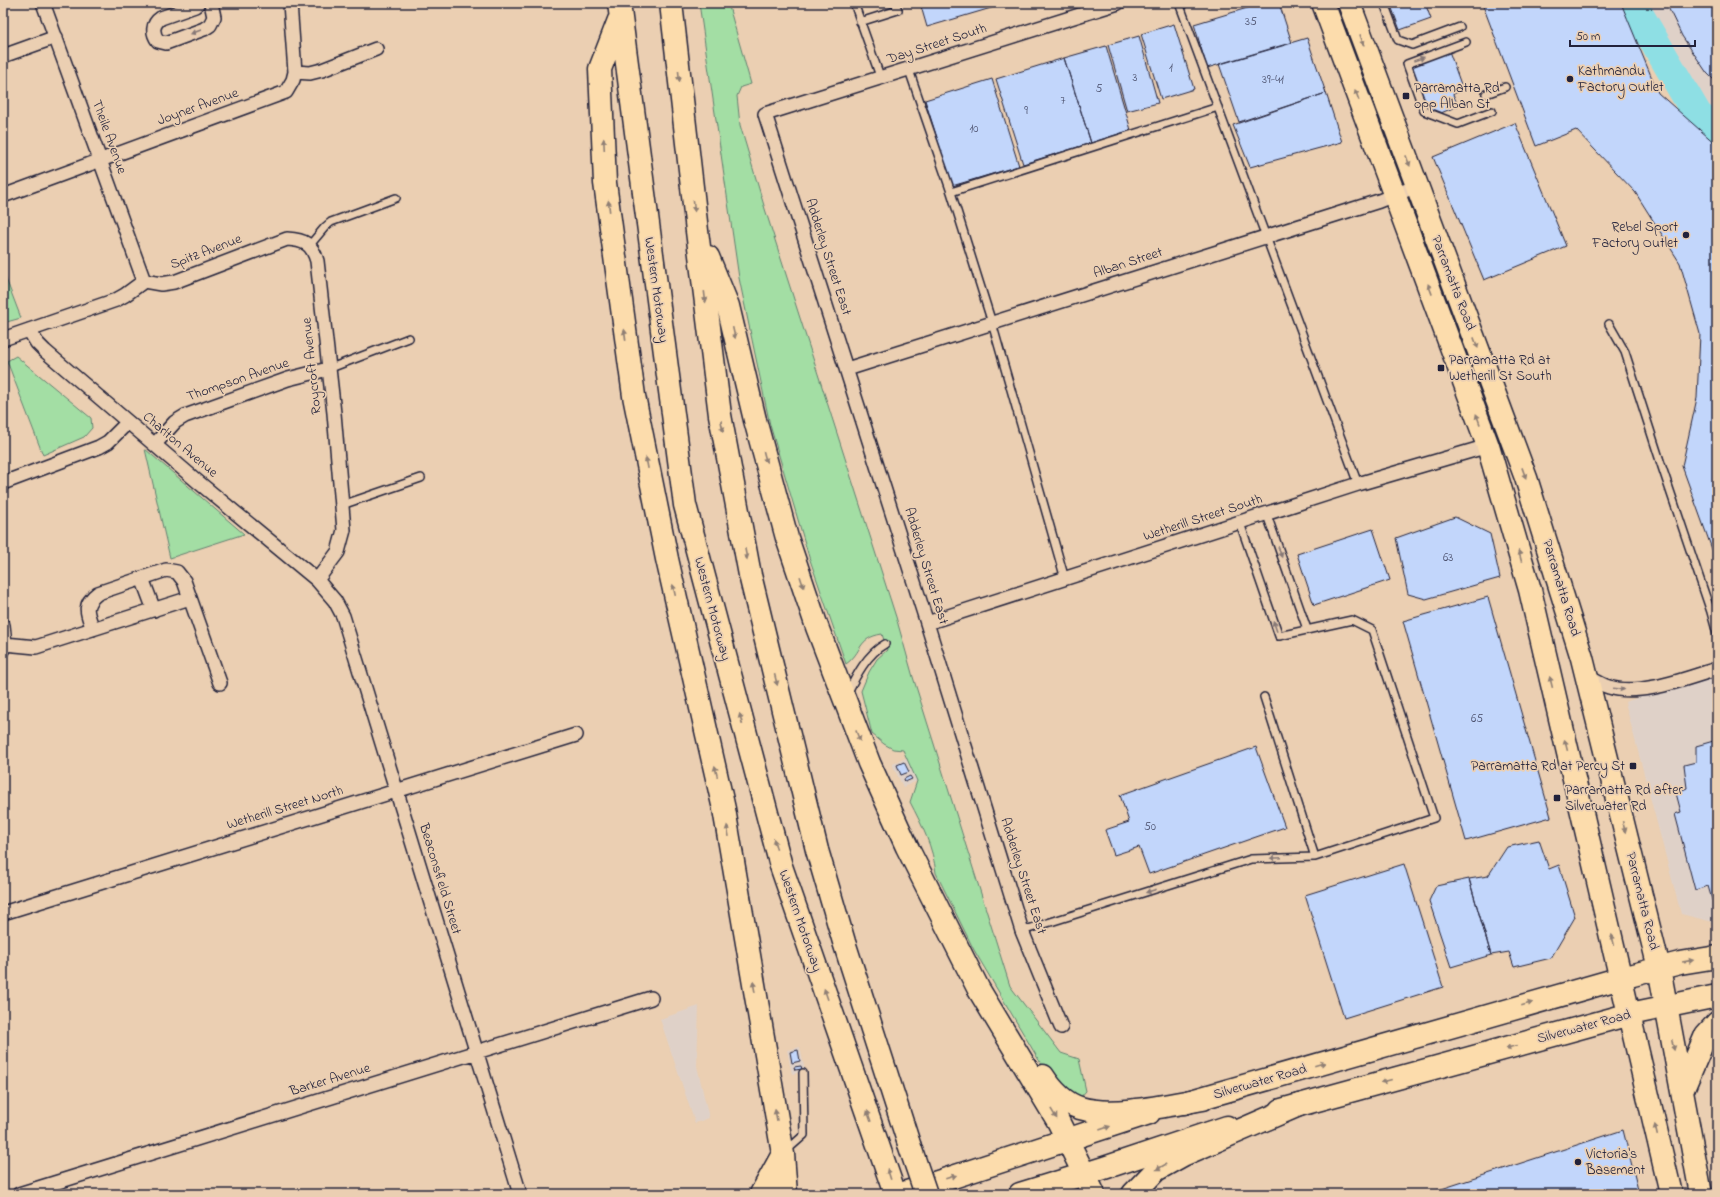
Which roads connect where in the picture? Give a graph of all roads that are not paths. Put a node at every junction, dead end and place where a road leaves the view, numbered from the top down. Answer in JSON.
{"nodes":[{"id":1,"x":44,"y":3,"type":"edge"},
{"id":2,"x":198,"y":3,"type":"edge"},
{"id":3,"x":211,"y":3,"type":"edge"},
{"id":4,"x":290,"y":3,"type":"edge"},
{"id":5,"x":671,"y":3,"type":"edge"},
{"id":6,"x":854,"y":3,"type":"edge"},
{"id":7,"x":896,"y":3,"type":"edge"},
{"id":8,"x":1118,"y":3,"type":"edge"},
{"id":9,"x":1179,"y":3,"type":"edge"},
{"id":10,"x":1323,"y":3,"type":"edge"},
{"id":11,"x":1349,"y":3,"type":"edge"},
{"id":12,"x":1384,"y":3,"type":"edge"},
{"id":13,"x":619,"y":10,"type":"edge"},
{"id":14,"x":860,"y":22,"type":"junction"},
{"id":15,"x":1460,"y":27,"type":"dead end"},
{"id":16,"x":56,"y":37,"type":"junction"},
{"id":17,"x":1466,"y":42,"type":"dead end"},
{"id":18,"x":376,"y":48,"type":"dead end"},
{"id":19,"x":3,"y":56,"type":"edge"},
{"id":20,"x":909,"y":70,"type":"junction"},
{"id":21,"x":295,"y":72,"type":"junction"},
{"id":22,"x":881,"y":79,"type":"junction"},
{"id":23,"x":1504,"y":87,"type":"dead end"},
{"id":24,"x":1486,"y":94,"type":"dead end"},
{"id":25,"x":1218,"y":107,"type":"junction"},
{"id":26,"x":1492,"y":111,"type":"dead end"},
{"id":27,"x":765,"y":114,"type":"joint"},
{"id":28,"x":100,"y":160,"type":"junction"},
{"id":29,"x":1417,"y":186,"type":"junction"},
{"id":30,"x":951,"y":192,"type":"junction"},
{"id":31,"x":1394,"y":195,"type":"junction"},
{"id":32,"x":3,"y":196,"type":"edge"},
{"id":33,"x":396,"y":198,"type":"dead end"},
{"id":34,"x":697,"y":231,"type":"junction"},
{"id":35,"x":1266,"y":237,"type":"junction"},
{"id":36,"x":309,"y":246,"type":"junction"},
{"id":37,"x":144,"y":281,"type":"junction"},
{"id":38,"x":992,"y":323,"type":"junction"},
{"id":39,"x":1609,"y":324,"type":"dead end"},
{"id":40,"x":29,"y":330,"type":"junction"},
{"id":41,"x":409,"y":338,"type":"dead end"},
{"id":42,"x":3,"y":339,"type":"edge"},
{"id":43,"x":328,"y":369,"type":"junction"},
{"id":44,"x":847,"y":369,"type":"junction"},
{"id":45,"x":128,"y":422,"type":"junction"},
{"id":46,"x":154,"y":444,"type":"junction"},
{"id":47,"x":1488,"y":446,"type":"junction"},
{"id":48,"x":421,"y":478,"type":"dead end"},
{"id":49,"x":3,"y":483,"type":"edge"},
{"id":50,"x":1358,"y":484,"type":"junction"},
{"id":51,"x":342,"y":505,"type":"junction"},
{"id":52,"x":1267,"y":515,"type":"junction"},
{"id":53,"x":1240,"y":523,"type":"junction"},
{"id":54,"x":142,"y":578,"type":"junction"},
{"id":55,"x":1064,"y":579,"type":"junction"},
{"id":56,"x":317,"y":580,"type":"junction"},
{"id":57,"x":190,"y":598,"type":"junction"},
{"id":58,"x":154,"y":610,"type":"junction"},
{"id":59,"x":927,"y":623,"type":"junction"},
{"id":60,"x":3,"y":625,"type":"edge"},
{"id":61,"x":93,"y":629,"type":"junction"},
{"id":62,"x":1307,"y":630,"type":"junction"},
{"id":63,"x":1717,"y":634,"type":"edge"},
{"id":64,"x":885,"y":644,"type":"dead end"},
{"id":65,"x":4,"y":646,"type":"edge"},
{"id":66,"x":1717,"y":669,"type":"edge"},
{"id":67,"x":1587,"y":676,"type":"junction"},
{"id":68,"x":220,"y":682,"type":"dead end"},
{"id":69,"x":1264,"y":697,"type":"dead end"},
{"id":70,"x":844,"y":700,"type":"junction"},
{"id":71,"x":576,"y":735,"type":"dead end"},
{"id":72,"x":395,"y":791,"type":"junction"},
{"id":73,"x":907,"y":846,"type":"junction"},
{"id":74,"x":1315,"y":857,"type":"junction"},
{"id":75,"x":3,"y":913,"type":"edge"},
{"id":76,"x":1022,"y":931,"type":"junction"},
{"id":77,"x":1717,"y":957,"type":"edge"},
{"id":78,"x":1659,"y":968,"type":"junction"},
{"id":79,"x":1621,"y":978,"type":"junction"},
{"id":80,"x":1717,"y":996,"type":"edge"},
{"id":81,"x":651,"y":998,"type":"dead end"},
{"id":82,"x":1666,"y":1007,"type":"junction"},
{"id":83,"x":1630,"y":1014,"type":"junction"},
{"id":84,"x":1717,"y":1023,"type":"edge"},
{"id":85,"x":1061,"y":1027,"type":"dead end"},
{"id":86,"x":477,"y":1051,"type":"junction"},
{"id":87,"x":803,"y":1073,"type":"dead end"},
{"id":88,"x":1682,"y":1089,"type":"junction"},
{"id":89,"x":1202,"y":1099,"type":"junction"},
{"id":90,"x":1299,"y":1105,"type":"junction"},
{"id":91,"x":1068,"y":1140,"type":"junction"},
{"id":92,"x":783,"y":1154,"type":"junction"},
{"id":93,"x":1085,"y":1174,"type":"junction"},
{"id":94,"x":19,"y":1194,"type":"edge"},
{"id":95,"x":520,"y":1194,"type":"edge"},
{"id":96,"x":761,"y":1194,"type":"edge"},
{"id":97,"x":786,"y":1194,"type":"edge"},
{"id":98,"x":895,"y":1194,"type":"edge"},
{"id":99,"x":901,"y":1194,"type":"edge"},
{"id":100,"x":926,"y":1194,"type":"edge"},
{"id":101,"x":1020,"y":1194,"type":"edge"},
{"id":102,"x":1094,"y":1194,"type":"edge"},
{"id":103,"x":1133,"y":1194,"type":"edge"},
{"id":104,"x":1671,"y":1194,"type":"edge"},
{"id":105,"x":1701,"y":1194,"type":"edge"}],
"edges":[{"from":1,"to":16,"type":"street","name":"Theile Avenue"},
{"from":3,"to":2,"type":"street","one_way":true},
{"from":4,"to":21,"type":"street","name":"Joyner Avenue"},
{"from":5,"to":34,"type":"highway","one_way":true},
{"from":6,"to":14,"type":"lane"},
{"from":7,"to":14,"type":"lane"},
{"from":8,"to":20,"type":"street","name":"Day Street South"},
{"from":9,"to":25,"type":"lane"},
{"from":31,"to":10,"type":"highway","name":"Parramatta Road","one_way":true},
{"from":11,"to":29,"type":"highway","name":"Parramatta Road","one_way":true},
{"from":12,"to":15,"type":"lane"},
{"from":92,"to":13,"type":"highway","one_way":true},
{"from":98,"to":13,"type":"highway","name":"Western Motorway","one_way":true},
{"from":14,"to":22,"type":"lane"},
{"from":16,"to":19,"type":"street"},
{"from":16,"to":28,"type":"street","name":"Theile Avenue"},
{"from":26,"to":17,"type":"lane","one_way":true},
{"from":18,"to":21,"type":"street"},
{"from":20,"to":22,"type":"street","name":"Day Street South"},
{"from":20,"to":30,"type":"lane"},
{"from":21,"to":28,"type":"street","name":"Joyner Avenue"},
{"from":22,"to":27,"type":"street","name":"Day Street South"},
{"from":23,"to":24,"type":"lane"},
{"from":25,"to":30,"type":"lane"},
{"from":25,"to":35,"type":"lane"},
{"from":27,"to":44,"type":"street","name":"Adderley Street East"},
{"from":28,"to":32,"type":"street","name":"Joyner Avenue"},
{"from":28,"to":37,"type":"street","name":"Theile Avenue"},
{"from":29,"to":31,"type":"street","name":"Alban Street"},
{"from":29,"to":67,"type":"highway","name":"Parramatta Road","one_way":true},
{"from":30,"to":38,"type":"lane"},
{"from":31,"to":35,"type":"street","name":"Alban Street"},
{"from":47,"to":31,"type":"highway","name":"Parramatta Road","one_way":true},
{"from":33,"to":36,"type":"lane"},
{"from":34,"to":70,"type":"highway","one_way":true},
{"from":34,"to":100,"type":"highway","one_way":true,"bridge":true},
{"from":35,"to":38,"type":"street","name":"Alban Street"},
{"from":35,"to":50,"type":"lane"},
{"from":36,"to":37,"type":"street","name":"Spitz Avenue"},
{"from":36,"to":43,"type":"street","name":"Roycroft Avenue"},
{"from":37,"to":40,"type":"street"},
{"from":38,"to":44,"type":"street","name":"Alban Street"},
{"from":38,"to":55,"type":"lane"},
{"from":39,"to":63,"type":"lane"},
{"from":40,"to":42,"type":"street"},
{"from":40,"to":45,"type":"street","name":"Charlton Avenue"},
{"from":41,"to":43,"type":"lane","name":"Thompson Avenue"},
{"from":43,"to":46,"type":"street","name":"Thompson Avenue"},
{"from":43,"to":51,"type":"street","name":"Roycroft Avenue"},
{"from":44,"to":59,"type":"street","name":"Adderley Street East"},
{"from":45,"to":46,"type":"street","name":"Charlton Avenue"},
{"from":45,"to":49,"type":"street"},
{"from":46,"to":56,"type":"street","name":"Charlton Avenue"},
{"from":47,"to":50,"type":"street","name":"Wetherill Street South"},
{"from":79,"to":47,"type":"highway","name":"Parramatta Road","one_way":true},
{"from":48,"to":51,"type":"lane"},
{"from":50,"to":52,"type":"street","name":"Wetherill Street South"},
{"from":51,"to":56,"type":"street","name":"Roycroft Avenue"},
{"from":52,"to":53,"type":"street","name":"Wetherill Street South"},
{"from":52,"to":62,"type":"lane","one_way":true},
{"from":53,"to":55,"type":"street","name":"Wetherill Street South"},
{"from":62,"to":53,"type":"lane","one_way":true},
{"from":54,"to":57,"type":"street"},
{"from":54,"to":58,"type":"street"},
{"from":54,"to":61,"type":"street"},
{"from":55,"to":59,"type":"street","name":"Wetherill Street South"},
{"from":56,"to":72,"type":"street","name":"Beaconsfield Street"},
{"from":57,"to":58,"type":"street"},
{"from":57,"to":68,"type":"street"},
{"from":58,"to":61,"type":"street"},
{"from":59,"to":76,"type":"street","name":"Adderley Street East"},
{"from":60,"to":65,"type":"street"},
{"from":61,"to":65,"type":"street"},
{"from":62,"to":74,"type":"lane"},
{"from":64,"to":70,"type":"lane"},
{"from":67,"to":66,"type":"street","one_way":true},
{"from":67,"to":78,"type":"highway","name":"Parramatta Road","one_way":true},
{"from":69,"to":74,"type":"lane"},
{"from":70,"to":73,"type":"highway","one_way":true},
{"from":71,"to":72,"type":"street","name":"Wetherill Street North"},
{"from":72,"to":75,"type":"street","name":"Wetherill Street North"},
{"from":72,"to":86,"type":"street","name":"Beaconsfield Street"},
{"from":73,"to":89,"type":"highway"},
{"from":73,"to":91,"type":"highway","one_way":true},
{"from":74,"to":76,"type":"lane","one_way":true},
{"from":76,"to":85,"type":"street","name":"Adderley Street East"},
{"from":78,"to":77,"type":"highway","name":"Silverwater Road","one_way":true},
{"from":78,"to":79,"type":"highway","name":"Silverwater Road"},
{"from":78,"to":82,"type":"highway","name":"Parramatta Road"},
{"from":79,"to":83,"type":"highway","name":"Parramatta Road"},
{"from":89,"to":79,"type":"highway","name":"Silverwater Road","one_way":true},
{"from":80,"to":82,"type":"highway","name":"Silverwater Road"},
{"from":81,"to":86,"type":"street","name":"Barker Avenue"},
{"from":82,"to":83,"type":"highway","name":"Silverwater Road"},
{"from":82,"to":88,"type":"highway","name":"Parramatta Road","one_way":true},
{"from":83,"to":90,"type":"highway","name":"Silverwater Road","one_way":true},
{"from":104,"to":83,"type":"highway","name":"Parramatta Road","one_way":true},
{"from":84,"to":88,"type":"highway"},
{"from":86,"to":94,"type":"street","name":"Barker Avenue"},
{"from":86,"to":95,"type":"street","name":"Beaconsfield Street"},
{"from":87,"to":92,"type":"lane"},
{"from":88,"to":105,"type":"highway","name":"Parramatta Road"},
{"from":91,"to":89,"type":"highway","name":"Silverwater Road","one_way":true},
{"from":90,"to":93,"type":"highway","name":"Silverwater Road"},
{"from":90,"to":103,"type":"highway","one_way":true},
{"from":91,"to":93,"type":"highway"},
{"from":99,"to":91,"type":"highway","name":"Silverwater Road","one_way":true},
{"from":92,"to":96,"type":"highway"},
{"from":92,"to":97,"type":"highway"},
{"from":93,"to":101,"type":"highway","name":"Silverwater Road"},
{"from":93,"to":102,"type":"highway"}]}
